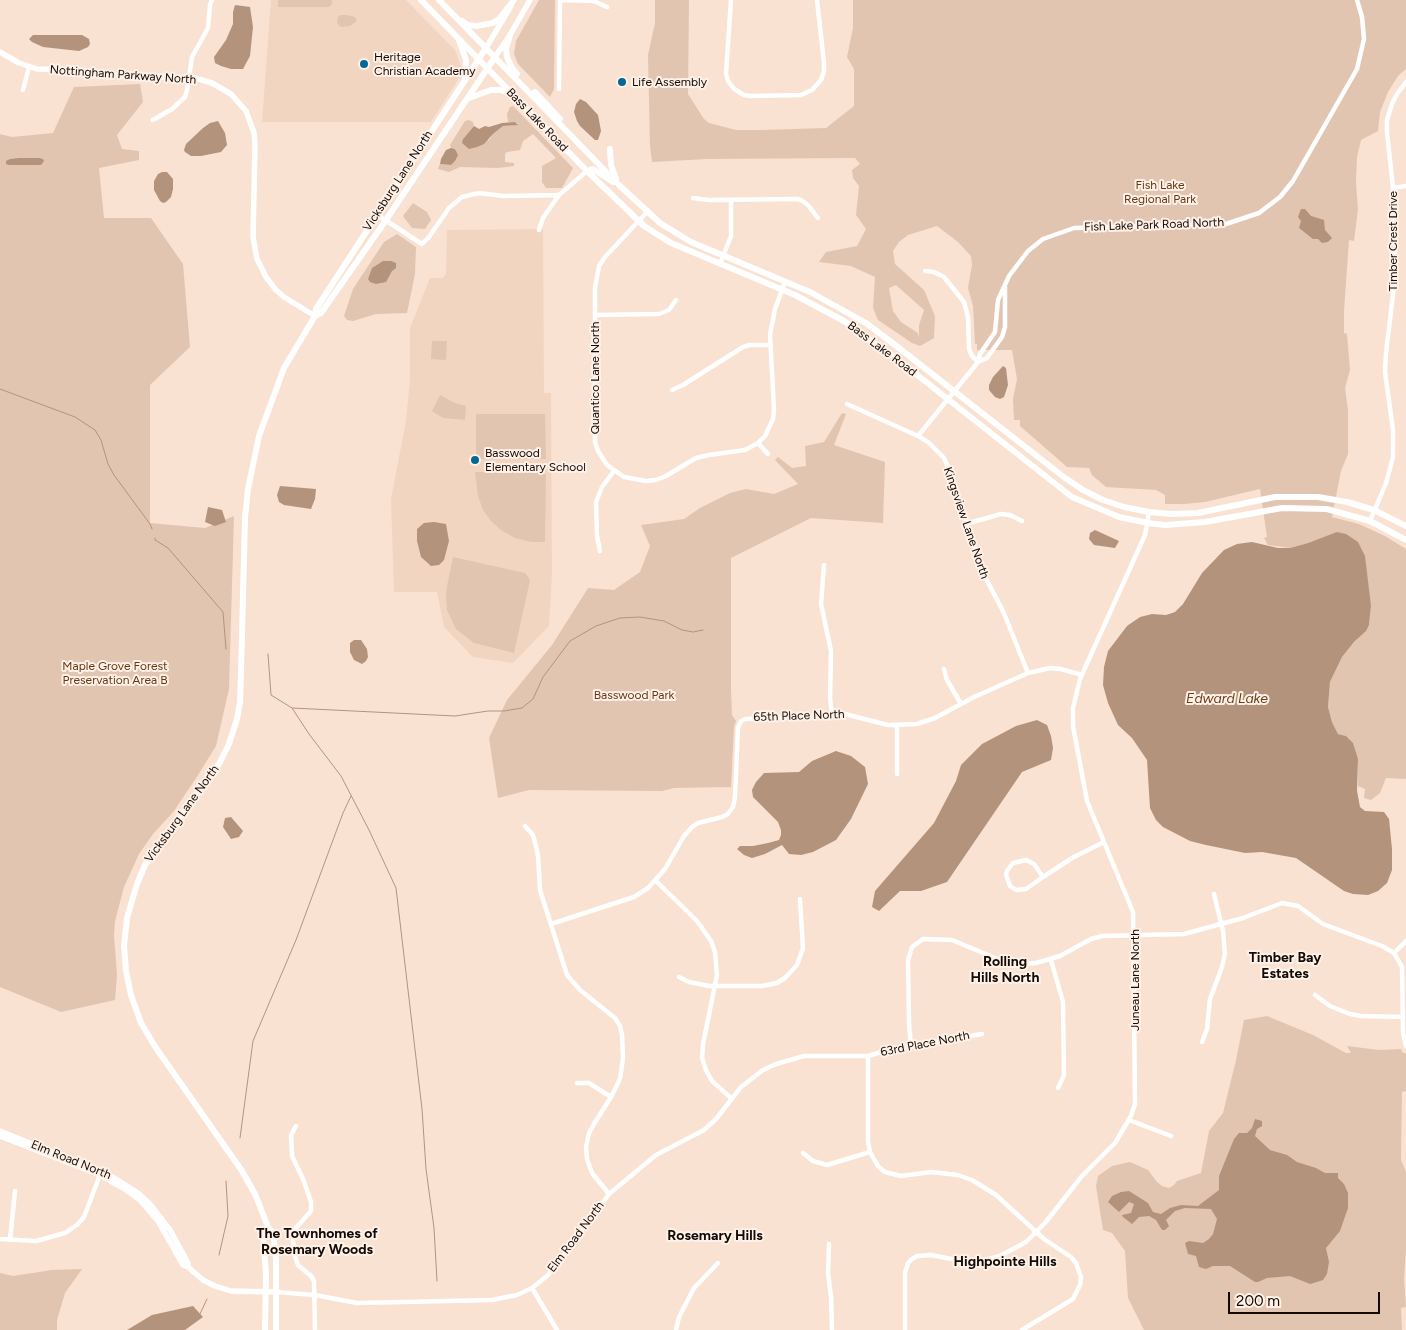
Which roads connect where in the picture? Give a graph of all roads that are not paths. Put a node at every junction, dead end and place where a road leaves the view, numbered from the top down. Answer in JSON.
{"nodes":[{"id":1,"x":212,"y":0,"type":"edge"},
{"id":2,"x":420,"y":0,"type":"edge"},
{"id":3,"x":439,"y":0,"type":"edge"},
{"id":4,"x":514,"y":0,"type":"edge"},
{"id":5,"x":530,"y":0,"type":"edge"},
{"id":6,"x":560,"y":0,"type":"edge"},
{"id":7,"x":731,"y":0,"type":"edge"},
{"id":8,"x":818,"y":0,"type":"edge"},
{"id":9,"x":1357,"y":0,"type":"edge"},
{"id":10,"x":607,"y":6,"type":"dead end"},
{"id":11,"x":454,"y":15,"type":"junction"},
{"id":12,"x":510,"y":35,"type":"junction"},
{"id":13,"x":459,"y":39,"type":"junction"},
{"id":14,"x":486,"y":48,"type":"junction"},
{"id":15,"x":0,"y":52,"type":"edge"},
{"id":16,"x":495,"y":58,"type":"junction"},
{"id":17,"x":478,"y":59,"type":"junction"},
{"id":18,"x":29,"y":67,"type":"junction"},
{"id":19,"x":488,"y":68,"type":"junction"},
{"id":20,"x":189,"y":78,"type":"junction"},
{"id":21,"x":465,"y":78,"type":"junction"},
{"id":22,"x":1406,"y":82,"type":"edge"},
{"id":23,"x":560,"y":89,"type":"dead end"},
{"id":24,"x":23,"y":90,"type":"dead end"},
{"id":25,"x":513,"y":94,"type":"junction"},
{"id":26,"x":468,"y":98,"type":"junction"},
{"id":27,"x":153,"y":120,"type":"dead end"},
{"id":28,"x":569,"y":133,"type":"junction"},
{"id":29,"x":610,"y":149,"type":"dead end"},
{"id":30,"x":586,"y":171,"type":"junction"},
{"id":31,"x":619,"y":184,"type":"junction"},
{"id":32,"x":1406,"y":186,"type":"edge"},
{"id":33,"x":1393,"y":188,"type":"junction"},
{"id":34,"x":559,"y":195,"type":"junction"},
{"id":35,"x":693,"y":198,"type":"dead end"},
{"id":36,"x":731,"y":200,"type":"junction"},
{"id":37,"x":647,"y":212,"type":"junction"},
{"id":38,"x":376,"y":214,"type":"junction"},
{"id":39,"x":818,"y":218,"type":"dead end"},
{"id":40,"x":386,"y":220,"type":"junction"},
{"id":41,"x":639,"y":221,"type":"junction"},
{"id":42,"x":539,"y":230,"type":"dead end"},
{"id":43,"x":724,"y":256,"type":"junction"},
{"id":44,"x":720,"y":264,"type":"junction"},
{"id":45,"x":925,"y":271,"type":"dead end"},
{"id":46,"x":786,"y":282,"type":"junction"},
{"id":47,"x":1005,"y":286,"type":"junction"},
{"id":48,"x":782,"y":290,"type":"junction"},
{"id":49,"x":676,"y":300,"type":"dead end"},
{"id":50,"x":595,"y":315,"type":"junction"},
{"id":51,"x":315,"y":316,"type":"junction"},
{"id":52,"x":770,"y":344,"type":"junction"},
{"id":53,"x":978,"y":362,"type":"junction"},
{"id":54,"x":672,"y":390,"type":"dead end"},
{"id":55,"x":955,"y":392,"type":"junction"},
{"id":56,"x":948,"y":400,"type":"junction"},
{"id":57,"x":847,"y":404,"type":"dead end"},
{"id":58,"x":918,"y":436,"type":"junction"},
{"id":59,"x":758,"y":443,"type":"junction"},
{"id":60,"x":768,"y":454,"type":"dead end"},
{"id":61,"x":614,"y":471,"type":"junction"},
{"id":62,"x":1374,"y":510,"type":"junction"},
{"id":63,"x":1149,"y":512,"type":"junction"},
{"id":64,"x":1022,"y":521,"type":"dead end"},
{"id":65,"x":1370,"y":521,"type":"junction"},
{"id":66,"x":1148,"y":523,"type":"junction"},
{"id":67,"x":966,"y":524,"type":"junction"},
{"id":68,"x":1406,"y":526,"type":"edge"},
{"id":69,"x":1406,"y":540,"type":"edge"},
{"id":70,"x":600,"y":551,"type":"dead end"},
{"id":71,"x":824,"y":565,"type":"dead end"},
{"id":72,"x":944,"y":669,"type":"dead end"},
{"id":73,"x":1028,"y":673,"type":"junction"},
{"id":74,"x":1082,"y":675,"type":"junction"},
{"id":75,"x":961,"y":704,"type":"junction"},
{"id":76,"x":832,"y":714,"type":"junction"},
{"id":77,"x":897,"y":725,"type":"junction"},
{"id":78,"x":897,"y":774,"type":"dead end"},
{"id":79,"x":525,"y":826,"type":"dead end"},
{"id":80,"x":1104,"y":842,"type":"junction"},
{"id":81,"x":1043,"y":877,"type":"junction"},
{"id":82,"x":656,"y":881,"type":"junction"},
{"id":83,"x":1214,"y":894,"type":"dead end"},
{"id":84,"x":800,"y":899,"type":"dead end"},
{"id":85,"x":551,"y":924,"type":"junction"},
{"id":86,"x":1221,"y":924,"type":"junction"},
{"id":87,"x":1134,"y":935,"type":"junction"},
{"id":88,"x":1406,"y":941,"type":"edge"},
{"id":89,"x":1394,"y":953,"type":"junction"},
{"id":90,"x":1051,"y":960,"type":"junction"},
{"id":91,"x":679,"y":977,"type":"dead end"},
{"id":92,"x":716,"y":986,"type":"junction"},
{"id":93,"x":1315,"y":995,"type":"dead end"},
{"id":94,"x":1403,"y":1016,"type":"junction"},
{"id":95,"x":982,"y":1034,"type":"dead end"},
{"id":96,"x":1202,"y":1042,"type":"dead end"},
{"id":97,"x":912,"y":1046,"type":"junction"},
{"id":98,"x":1406,"y":1046,"type":"edge"},
{"id":99,"x":868,"y":1056,"type":"junction"},
{"id":100,"x":577,"y":1084,"type":"dead end"},
{"id":101,"x":1058,"y":1088,"type":"dead end"},
{"id":102,"x":611,"y":1097,"type":"junction"},
{"id":103,"x":731,"y":1098,"type":"junction"},
{"id":104,"x":1129,"y":1120,"type":"junction"},
{"id":105,"x":296,"y":1126,"type":"dead end"},
{"id":106,"x":0,"y":1131,"type":"edge"},
{"id":107,"x":0,"y":1136,"type":"edge"},
{"id":108,"x":1171,"y":1136,"type":"dead end"},
{"id":109,"x":870,"y":1152,"type":"junction"},
{"id":110,"x":803,"y":1153,"type":"dead end"},
{"id":111,"x":101,"y":1173,"type":"junction"},
{"id":112,"x":15,"y":1191,"type":"dead end"},
{"id":113,"x":609,"y":1194,"type":"junction"},
{"id":114,"x":268,"y":1227,"type":"junction"},
{"id":115,"x":1037,"y":1232,"type":"junction"},
{"id":116,"x":0,"y":1239,"type":"edge"},
{"id":117,"x":10,"y":1240,"type":"junction"},
{"id":118,"x":829,"y":1244,"type":"dead end"},
{"id":119,"x":718,"y":1263,"type":"dead end"},
{"id":120,"x":532,"y":1288,"type":"junction"},
{"id":121,"x":265,"y":1292,"type":"junction"},
{"id":122,"x":276,"y":1292,"type":"junction"},
{"id":123,"x":315,"y":1295,"type":"junction"},
{"id":124,"x":266,"y":1330,"type":"edge"},
{"id":125,"x":276,"y":1330,"type":"edge"},
{"id":126,"x":315,"y":1330,"type":"edge"},
{"id":127,"x":557,"y":1330,"type":"edge"},
{"id":128,"x":676,"y":1330,"type":"edge"},
{"id":129,"x":832,"y":1330,"type":"edge"},
{"id":130,"x":905,"y":1330,"type":"edge"},
{"id":131,"x":1022,"y":1330,"type":"edge"}],
"edges":[{"from":1,"to":20,"type":"street"},
{"from":2,"to":13,"type":"main road","name":"Bass Lake Road"},
{"from":3,"to":11,"type":"main road","name":"Bass Lake Road"},
{"from":4,"to":11,"type":"main road"},
{"from":4,"to":14,"type":"street"},
{"from":5,"to":12,"type":"street"},
{"from":6,"to":10,"type":"street"},
{"from":6,"to":23,"type":"street"},
{"from":7,"to":8,"type":"street"},
{"from":9,"to":47,"type":"street","name":"Fish Lake Park Road North"},
{"from":11,"to":14,"type":"main road","name":"Bass Lake Road"},
{"from":12,"to":16,"type":"street"},
{"from":12,"to":28,"type":"main road"},
{"from":13,"to":17,"type":"main road","name":"Bass Lake Road"},
{"from":13,"to":21,"type":"main road"},
{"from":14,"to":16,"type":"main road","name":"Bass Lake Road"},
{"from":14,"to":17,"type":"main road","name":"Vicksburg Lane North"},
{"from":15,"to":18,"type":"street","name":"Nottingham Parkway North"},
{"from":16,"to":19,"type":"main road","name":"Vicksburg Lane North"},
{"from":16,"to":28,"type":"main road","name":"Bass Lake Road"},
{"from":17,"to":19,"type":"main road","name":"Bass Lake Road"},
{"from":17,"to":21,"type":"main road","name":"Vicksburg Lane North"},
{"from":18,"to":20,"type":"street","name":"Nottingham Parkway North"},
{"from":18,"to":24,"type":"street"},
{"from":19,"to":25,"type":"main road","name":"Bass Lake Road"},
{"from":19,"to":26,"type":"main road","name":"Vicksburg Lane North"},
{"from":20,"to":27,"type":"street"},
{"from":20,"to":51,"type":"street","name":"Nottingham Parkway North"},
{"from":21,"to":38,"type":"main road","name":"Vicksburg Lane North"},
{"from":22,"to":33,"type":"street","name":"Timber Crest Drive"},
{"from":25,"to":26,"type":"main road"},
{"from":25,"to":30,"type":"main road","name":"Bass Lake Road"},
{"from":26,"to":40,"type":"main road","name":"Vicksburg Lane North"},
{"from":28,"to":31,"type":"main road","name":"Bass Lake Road"},
{"from":29,"to":31,"type":"main road"},
{"from":30,"to":31,"type":"main road"},
{"from":30,"to":34,"type":"street"},
{"from":30,"to":41,"type":"main road","name":"Bass Lake Road"},
{"from":31,"to":37,"type":"main road","name":"Bass Lake Road"},
{"from":32,"to":33,"type":"street"},
{"from":33,"to":62,"type":"street","name":"Timber Crest Drive"},
{"from":34,"to":40,"type":"street"},
{"from":34,"to":42,"type":"street"},
{"from":35,"to":36,"type":"street"},
{"from":36,"to":39,"type":"street"},
{"from":36,"to":43,"type":"street"},
{"from":37,"to":41,"type":"street","name":"Quantico Lane North"},
{"from":37,"to":43,"type":"main road","name":"Bass Lake Road"},
{"from":38,"to":40,"type":"street"},
{"from":38,"to":51,"type":"main road","name":"Vicksburg Lane North"},
{"from":40,"to":51,"type":"main road","name":"Vicksburg Lane North"},
{"from":41,"to":44,"type":"main road","name":"Bass Lake Road"},
{"from":41,"to":50,"type":"street","name":"Quantico Lane North"},
{"from":43,"to":44,"type":"street"},
{"from":43,"to":46,"type":"main road","name":"Bass Lake Road"},
{"from":44,"to":48,"type":"main road","name":"Bass Lake Road"},
{"from":45,"to":53,"type":"street"},
{"from":46,"to":48,"type":"street"},
{"from":46,"to":55,"type":"main road","name":"Bass Lake Road"},
{"from":47,"to":53,"type":"street","name":"Fish Lake Park Road North"},
{"from":47,"to":53,"type":"street","name":"Fish Lake Park Road North"},
{"from":48,"to":52,"type":"street"},
{"from":48,"to":56,"type":"main road","name":"Bass Lake Road"},
{"from":49,"to":50,"type":"street"},
{"from":50,"to":61,"type":"street","name":"Quantico Lane North"},
{"from":51,"to":114,"type":"main road","name":"Vicksburg Lane North"},
{"from":52,"to":54,"type":"street"},
{"from":52,"to":59,"type":"street"},
{"from":53,"to":55,"type":"street"},
{"from":55,"to":56,"type":"street"},
{"from":55,"to":63,"type":"main road","name":"Bass Lake Road"},
{"from":56,"to":58,"type":"street"},
{"from":56,"to":66,"type":"main road","name":"Bass Lake Road"},
{"from":57,"to":58,"type":"street","name":"Kingsview Lane North"},
{"from":58,"to":67,"type":"street","name":"Kingsview Lane North"},
{"from":59,"to":60,"type":"street"},
{"from":59,"to":61,"type":"street"},
{"from":61,"to":70,"type":"street"},
{"from":62,"to":63,"type":"main road","name":"Bass Lake Road"},
{"from":62,"to":65,"type":"street","name":"Timber Crest Drive"},
{"from":62,"to":68,"type":"main road","name":"Bass Lake Road"},
{"from":63,"to":66,"type":"street","name":"Juneau Lane North"},
{"from":64,"to":67,"type":"street"},
{"from":65,"to":66,"type":"main road","name":"Bass Lake Road"},
{"from":65,"to":69,"type":"main road","name":"Bass Lake Road"},
{"from":66,"to":74,"type":"street","name":"Juneau Lane North"},
{"from":67,"to":73,"type":"street","name":"Kingsview Lane North"},
{"from":71,"to":76,"type":"street"},
{"from":72,"to":75,"type":"street"},
{"from":73,"to":74,"type":"street","name":"65th Place North"},
{"from":73,"to":75,"type":"street","name":"65th Place North"},
{"from":74,"to":80,"type":"street","name":"Juneau Lane North"},
{"from":75,"to":77,"type":"street","name":"65th Place North"},
{"from":76,"to":77,"type":"street","name":"65th Place North"},
{"from":76,"to":82,"type":"street","name":"65th Place North"},
{"from":77,"to":78,"type":"street"},
{"from":79,"to":85,"type":"street"},
{"from":80,"to":81,"type":"street"},
{"from":80,"to":87,"type":"street","name":"Juneau Lane North"},
{"from":81,"to":81,"type":"street"},
{"from":82,"to":85,"type":"street"},
{"from":82,"to":92,"type":"street"},
{"from":83,"to":86,"type":"street"},
{"from":84,"to":92,"type":"street"},
{"from":85,"to":102,"type":"street"},
{"from":86,"to":87,"type":"street"},
{"from":86,"to":89,"type":"street"},
{"from":86,"to":96,"type":"street"},
{"from":87,"to":90,"type":"street"},
{"from":87,"to":104,"type":"street","name":"Juneau Lane North"},
{"from":88,"to":89,"type":"street"},
{"from":89,"to":94,"type":"street"},
{"from":90,"to":97,"type":"street"},
{"from":90,"to":101,"type":"street"},
{"from":91,"to":92,"type":"street"},
{"from":92,"to":103,"type":"street"},
{"from":93,"to":94,"type":"street"},
{"from":94,"to":98,"type":"street"},
{"from":95,"to":97,"type":"street","name":"63rd Place North"},
{"from":97,"to":99,"type":"street","name":"63rd Place North"},
{"from":99,"to":103,"type":"street","name":"Elm Road North"},
{"from":99,"to":109,"type":"street"},
{"from":100,"to":102,"type":"street"},
{"from":102,"to":113,"type":"street"},
{"from":103,"to":113,"type":"street","name":"Elm Road North"},
{"from":104,"to":108,"type":"street"},
{"from":104,"to":115,"type":"street","name":"Juneau Lane North"},
{"from":105,"to":123,"type":"street"},
{"from":106,"to":111,"type":"street","name":"Elm Road North"},
{"from":107,"to":111,"type":"street","name":"Elm Road North"},
{"from":109,"to":110,"type":"street"},
{"from":109,"to":115,"type":"street"},
{"from":111,"to":117,"type":"street"},
{"from":111,"to":121,"type":"street","name":"Elm Road North"},
{"from":112,"to":117,"type":"street"},
{"from":113,"to":120,"type":"street","name":"Elm Road North"},
{"from":114,"to":121,"type":"main road","name":"Vicksburg Lane North"},
{"from":114,"to":122,"type":"main road","name":"Vicksburg Lane North"},
{"from":115,"to":130,"type":"street","name":"Juneau Lane North"},
{"from":115,"to":131,"type":"street"},
{"from":116,"to":117,"type":"street"},
{"from":118,"to":129,"type":"street"},
{"from":119,"to":128,"type":"street"},
{"from":120,"to":123,"type":"street","name":"Elm Road North"},
{"from":120,"to":127,"type":"street"},
{"from":121,"to":122,"type":"street","name":"Elm Road North"},
{"from":121,"to":124,"type":"main road","name":"Vicksburg Lane North"},
{"from":122,"to":123,"type":"street","name":"Elm Road North"},
{"from":122,"to":125,"type":"main road","name":"Vicksburg Lane North"},
{"from":123,"to":126,"type":"street"}]}
